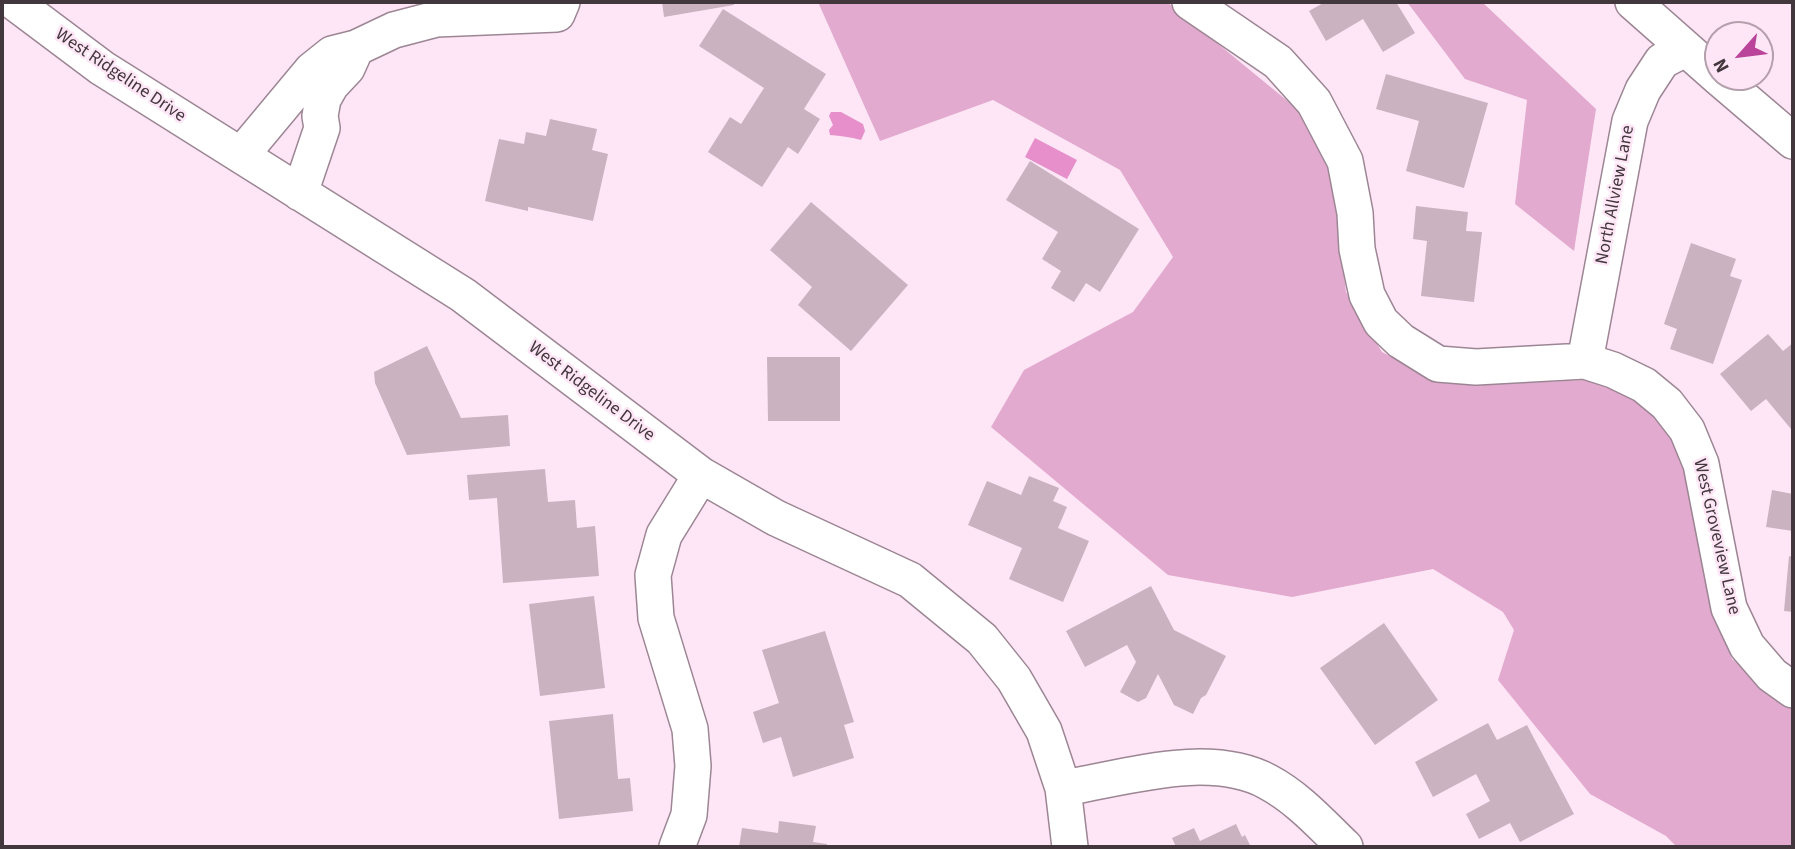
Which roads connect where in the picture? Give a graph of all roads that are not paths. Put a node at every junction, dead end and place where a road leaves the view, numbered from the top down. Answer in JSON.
{"nodes":[{"id":1,"x":14,"y":2,"type":"edge"},
{"id":2,"x":1190,"y":2,"type":"edge"},
{"id":3,"x":1633,"y":2,"type":"edge"},
{"id":4,"x":559,"y":8,"type":"edge"},
{"id":5,"x":356,"y":48,"type":"junction"},
{"id":6,"x":1685,"y":49,"type":"junction"},
{"id":7,"x":1704,"y":65,"type":"edge"},
{"id":8,"x":1734,"y":91,"type":"edge"},
{"id":9,"x":291,"y":97,"type":"junction"},
{"id":10,"x":320,"y":116,"type":"junction"},
{"id":11,"x":1793,"y":141,"type":"edge"},
{"id":12,"x":242,"y":154,"type":"junction"},
{"id":13,"x":300,"y":193,"type":"junction"},
{"id":14,"x":1585,"y":361,"type":"junction"},
{"id":15,"x":701,"y":475,"type":"junction"},
{"id":16,"x":1793,"y":690,"type":"edge"},
{"id":17,"x":1063,"y":788,"type":"junction"},
{"id":18,"x":677,"y":847,"type":"edge"},
{"id":19,"x":1070,"y":847,"type":"edge"},
{"id":20,"x":1345,"y":847,"type":"edge"}],
"edges":[{"from":1,"to":12,"type":"street","name":"West Ridgeline Drive"},
{"from":2,"to":14,"type":"street","name":"West Groveview Lane"},
{"from":3,"to":6,"type":"street"},
{"from":4,"to":5,"type":"street"},
{"from":5,"to":9,"type":"street"},
{"from":5,"to":10,"type":"street"},
{"from":6,"to":7,"type":"street"},
{"from":6,"to":14,"type":"street","name":"North Allview Lane"},
{"from":8,"to":11,"type":"street"},
{"from":9,"to":10,"type":"street"},
{"from":9,"to":12,"type":"street"},
{"from":10,"to":13,"type":"street"},
{"from":12,"to":13,"type":"street","name":"West Ridgeline Drive"},
{"from":13,"to":15,"type":"street","name":"West Ridgeline Drive"},
{"from":14,"to":16,"type":"street","name":"West Groveview Lane"},
{"from":15,"to":17,"type":"street","name":"West Ridgeline Drive"},
{"from":15,"to":18,"type":"street"},
{"from":17,"to":19,"type":"street","name":"West Ridgeline Drive"},
{"from":17,"to":20,"type":"street"}]}
